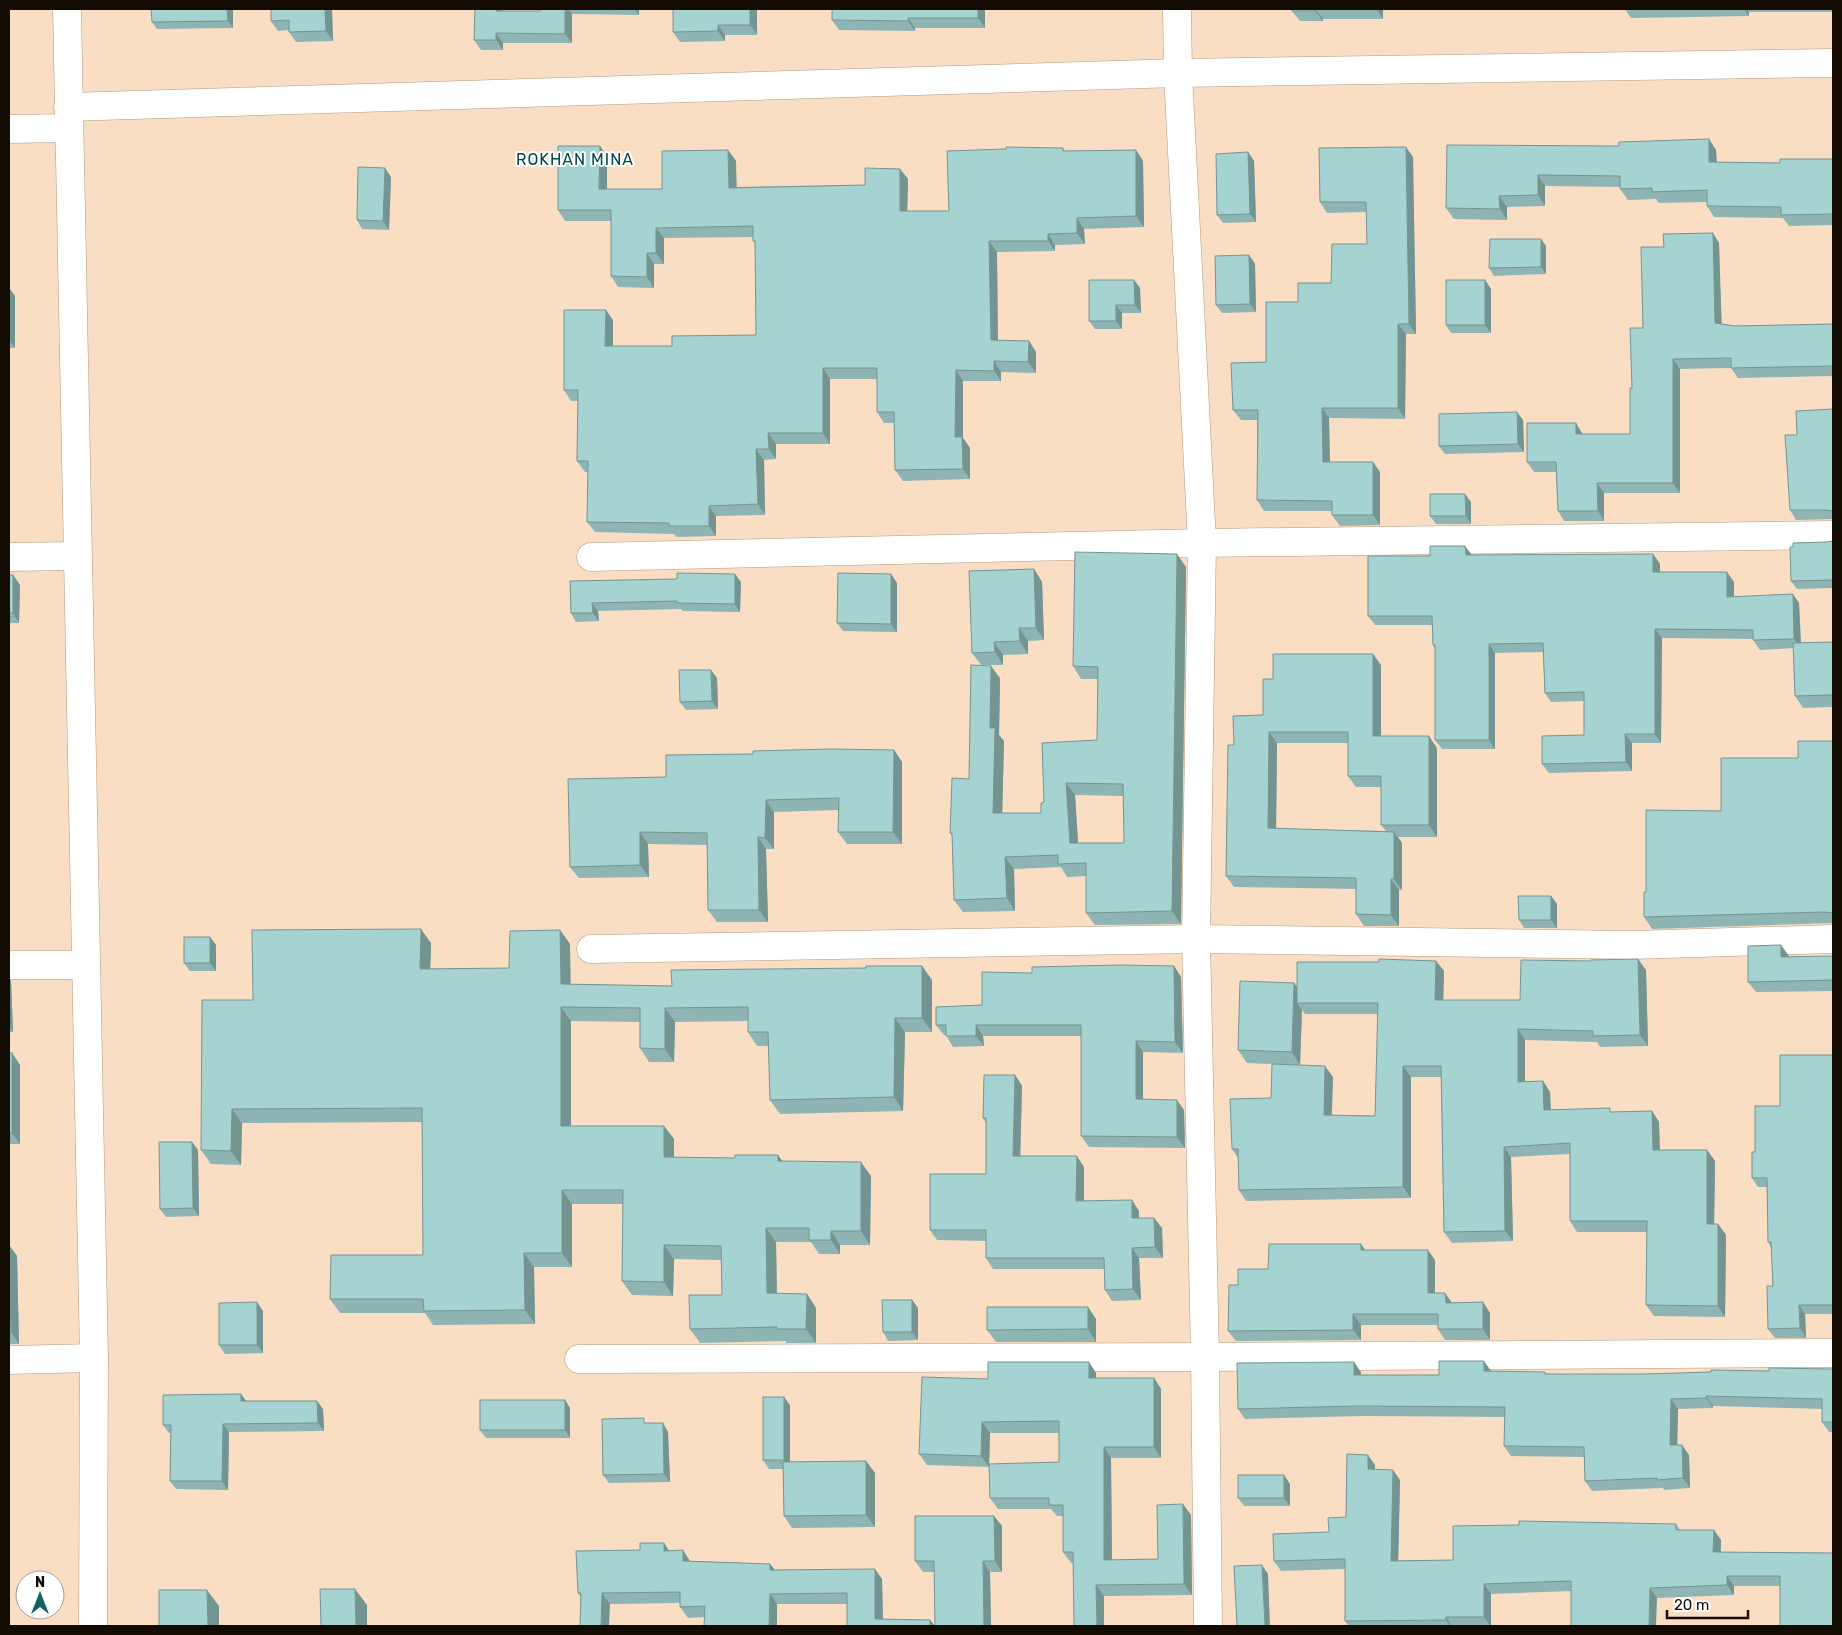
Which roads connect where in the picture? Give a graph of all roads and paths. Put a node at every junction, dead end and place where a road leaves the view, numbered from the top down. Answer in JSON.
{"nodes":[{"id":1,"x":67,"y":9,"type":"edge"},
{"id":2,"x":1177,"y":9,"type":"edge"},
{"id":3,"x":1833,"y":63,"type":"edge"},
{"id":4,"x":1178,"y":73,"type":"junction"},
{"id":5,"x":68,"y":118,"type":"junction"},
{"id":6,"x":9,"y":129,"type":"edge"},
{"id":7,"x":1833,"y":535,"type":"edge"},
{"id":8,"x":1202,"y":543,"type":"junction"},
{"id":9,"x":77,"y":556,"type":"junction"},
{"id":10,"x":9,"y":557,"type":"edge"},
{"id":11,"x":591,"y":557,"type":"dead end"},
{"id":12,"x":1196,"y":939,"type":"junction"},
{"id":13,"x":1833,"y":939,"type":"edge"},
{"id":14,"x":591,"y":949,"type":"dead end"},
{"id":15,"x":85,"y":965,"type":"junction"},
{"id":16,"x":9,"y":966,"type":"edge"},
{"id":17,"x":1833,"y":1353,"type":"edge"},
{"id":18,"x":1205,"y":1357,"type":"junction"},
{"id":19,"x":94,"y":1358,"type":"junction"},
{"id":20,"x":579,"y":1359,"type":"dead end"},
{"id":21,"x":9,"y":1360,"type":"edge"},
{"id":22,"x":93,"y":1626,"type":"edge"},
{"id":23,"x":1208,"y":1626,"type":"edge"}],
"edges":[{"from":1,"to":5,"type":"street"},
{"from":2,"to":4,"type":"street"},
{"from":3,"to":4,"type":"street"},
{"from":4,"to":5,"type":"street"},
{"from":4,"to":8,"type":"street"},
{"from":5,"to":6,"type":"street"},
{"from":5,"to":9,"type":"street"},
{"from":7,"to":8,"type":"street"},
{"from":8,"to":11,"type":"street"},
{"from":8,"to":12,"type":"street"},
{"from":9,"to":10,"type":"street"},
{"from":9,"to":15,"type":"street"},
{"from":12,"to":13,"type":"street"},
{"from":12,"to":14,"type":"street"},
{"from":12,"to":18,"type":"street"},
{"from":15,"to":16,"type":"street"},
{"from":15,"to":19,"type":"street"},
{"from":17,"to":18,"type":"street"},
{"from":18,"to":20,"type":"street"},
{"from":18,"to":23,"type":"street"},
{"from":19,"to":21,"type":"street"},
{"from":19,"to":22,"type":"street"}]}
